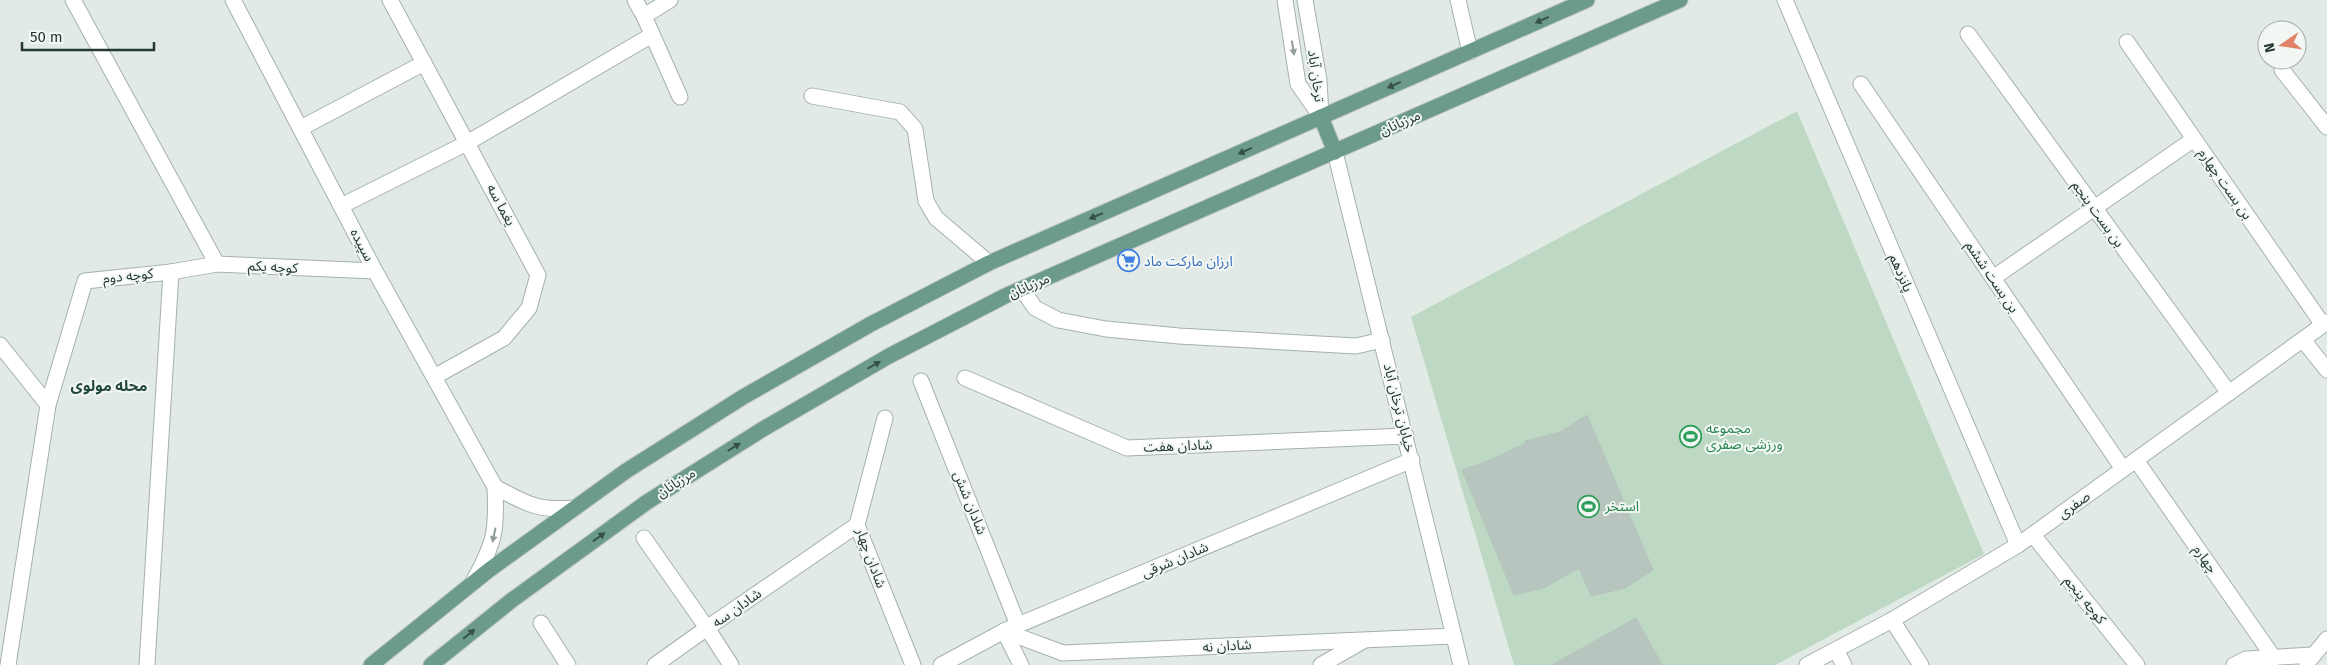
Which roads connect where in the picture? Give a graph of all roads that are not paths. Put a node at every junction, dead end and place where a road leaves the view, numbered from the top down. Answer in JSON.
{"nodes":[{"id":1,"x":73,"y":0,"type":"edge"},
{"id":2,"x":233,"y":0,"type":"edge"},
{"id":3,"x":390,"y":0,"type":"edge"},
{"id":4,"x":635,"y":0,"type":"edge"},
{"id":5,"x":670,"y":0,"type":"edge"},
{"id":6,"x":1285,"y":0,"type":"edge"},
{"id":7,"x":1305,"y":0,"type":"edge"},
{"id":8,"x":1458,"y":0,"type":"edge"},
{"id":9,"x":1587,"y":0,"type":"edge"},
{"id":10,"x":1680,"y":0,"type":"edge"},
{"id":11,"x":1785,"y":0,"type":"edge"},
{"id":12,"x":644,"y":16,"type":"junction"},
{"id":13,"x":1968,"y":34,"type":"dead end"},
{"id":14,"x":652,"y":35,"type":"junction"},
{"id":15,"x":2127,"y":42,"type":"dead end"},
{"id":16,"x":1470,"y":52,"type":"junction"},
{"id":17,"x":424,"y":62,"type":"junction"},
{"id":18,"x":2282,"y":70,"type":"dead end"},
{"id":19,"x":1862,"y":84,"type":"dead end"},
{"id":20,"x":812,"y":96,"type":"dead end"},
{"id":21,"x":680,"y":97,"type":"dead end"},
{"id":22,"x":1321,"y":117,"type":"junction"},
{"id":23,"x":2327,"y":127,"type":"edge"},
{"id":24,"x":300,"y":128,"type":"junction"},
{"id":25,"x":2194,"y":139,"type":"junction"},
{"id":26,"x":467,"y":143,"type":"junction"},
{"id":27,"x":1335,"y":152,"type":"junction"},
{"id":28,"x":341,"y":206,"type":"junction"},
{"id":29,"x":2094,"y":208,"type":"junction"},
{"id":30,"x":989,"y":262,"type":"junction"},
{"id":31,"x":217,"y":264,"type":"junction"},
{"id":32,"x":376,"y":271,"type":"junction"},
{"id":33,"x":170,"y":272,"type":"junction"},
{"id":34,"x":1993,"y":278,"type":"junction"},
{"id":35,"x":1022,"y":289,"type":"junction"},
{"id":36,"x":2325,"y":324,"type":"edge"},
{"id":37,"x":1382,"y":340,"type":"junction"},
{"id":38,"x":2303,"y":340,"type":"junction"},
{"id":39,"x":0,"y":345,"type":"edge"},
{"id":40,"x":2327,"y":370,"type":"edge"},
{"id":41,"x":434,"y":377,"type":"junction"},
{"id":42,"x":964,"y":378,"type":"dead end"},
{"id":43,"x":921,"y":381,"type":"dead end"},
{"id":44,"x":2229,"y":393,"type":"junction"},
{"id":45,"x":48,"y":405,"type":"junction"},
{"id":46,"x":885,"y":418,"type":"dead end"},
{"id":47,"x":1406,"y":436,"type":"junction"},
{"id":48,"x":1412,"y":460,"type":"junction"},
{"id":49,"x":2136,"y":460,"type":"junction"},
{"id":50,"x":2123,"y":469,"type":"junction"},
{"id":51,"x":495,"y":487,"type":"junction"},
{"id":52,"x":574,"y":508,"type":"junction"},
{"id":53,"x":857,"y":525,"type":"junction"},
{"id":54,"x":2033,"y":534,"type":"junction"},
{"id":55,"x":644,"y":538,"type":"dead end"},
{"id":56,"x":2018,"y":545,"type":"junction"},
{"id":57,"x":473,"y":584,"type":"junction"},
{"id":58,"x":1892,"y":620,"type":"junction"},
{"id":59,"x":541,"y":624,"type":"dead end"},
{"id":60,"x":1018,"y":625,"type":"junction"},
{"id":61,"x":707,"y":628,"type":"junction"},
{"id":62,"x":1004,"y":632,"type":"junction"},
{"id":63,"x":1454,"y":636,"type":"junction"},
{"id":64,"x":2327,"y":639,"type":"edge"},
{"id":65,"x":1365,"y":640,"type":"junction"},
{"id":66,"x":1836,"y":650,"type":"junction"},
{"id":67,"x":2274,"y":658,"type":"junction"},
{"id":68,"x":2309,"y":660,"type":"edge"},
{"id":69,"x":8,"y":665,"type":"edge"},
{"id":70,"x":147,"y":665,"type":"edge"},
{"id":71,"x":372,"y":665,"type":"edge"},
{"id":72,"x":431,"y":665,"type":"edge"},
{"id":73,"x":568,"y":665,"type":"edge"},
{"id":74,"x":655,"y":665,"type":"edge"},
{"id":75,"x":731,"y":665,"type":"edge"},
{"id":76,"x":913,"y":665,"type":"edge"},
{"id":77,"x":941,"y":665,"type":"edge"},
{"id":78,"x":1021,"y":665,"type":"edge"},
{"id":79,"x":1321,"y":665,"type":"edge"},
{"id":80,"x":1461,"y":665,"type":"edge"},
{"id":81,"x":1807,"y":665,"type":"edge"},
{"id":82,"x":1844,"y":665,"type":"edge"},
{"id":83,"x":1921,"y":665,"type":"edge"},
{"id":84,"x":2137,"y":665,"type":"edge"},
{"id":85,"x":2234,"y":665,"type":"edge"}],
"edges":[{"from":1,"to":31,"type":"street"},
{"from":2,"to":24,"type":"street","name":"سپیده"},
{"from":3,"to":17,"type":"street","name":"یغما سه"},
{"from":4,"to":12,"type":"street"},
{"from":5,"to":12,"type":"street"},
{"from":6,"to":22,"type":"street","name":"ترخان آباد","one_way":true},
{"from":7,"to":22,"type":"street","name":"ترخان آباد"},
{"from":8,"to":16,"type":"street"},
{"from":9,"to":16,"type":"main road","one_way":true},
{"from":10,"to":27,"type":"main road","name":"مرزبانان"},
{"from":11,"to":56,"type":"street","name":"پانزدهم"},
{"from":12,"to":14,"type":"street"},
{"from":13,"to":29,"type":"street","name":"بن بست پنجم"},
{"from":14,"to":21,"type":"street"},
{"from":14,"to":26,"type":"street"},
{"from":15,"to":25,"type":"street","name":"بن بست چهارم"},
{"from":16,"to":22,"type":"main road","one_way":true},
{"from":17,"to":24,"type":"street"},
{"from":17,"to":26,"type":"street","name":"یغما سه"},
{"from":18,"to":23,"type":"street"},
{"from":19,"to":34,"type":"street","name":"بن بست ششم"},
{"from":20,"to":30,"type":"street"},
{"from":22,"to":27,"type":"main road"},
{"from":22,"to":30,"type":"main road","one_way":true},
{"from":24,"to":28,"type":"street","name":"سپیده"},
{"from":25,"to":29,"type":"street"},
{"from":25,"to":36,"type":"street","name":"بن بست چهارم"},
{"from":26,"to":28,"type":"street"},
{"from":26,"to":41,"type":"street","name":"یغما سه"},
{"from":27,"to":35,"type":"main road","name":"مرزبانان"},
{"from":27,"to":37,"type":"street","name":"خیابان ترخان آباد"},
{"from":28,"to":32,"type":"street","name":"سپیده"},
{"from":29,"to":34,"type":"street"},
{"from":29,"to":44,"type":"street","name":"بن بست پنجم"},
{"from":30,"to":52,"type":"main road"},
{"from":31,"to":32,"type":"street","name":"کوچه یکم"},
{"from":31,"to":33,"type":"street","name":"کوچه یکم"},
{"from":32,"to":41,"type":"street","name":"سپیده"},
{"from":33,"to":45,"type":"street","name":"کوچه دوم"},
{"from":33,"to":70,"type":"street","name":"کوچه دوم"},
{"from":34,"to":50,"type":"street","name":"بن بست ششم"},
{"from":35,"to":37,"type":"street"},
{"from":72,"to":35,"type":"main road","name":"مرزبانان","one_way":true},
{"from":36,"to":38,"type":"street","name":"صفری"},
{"from":37,"to":47,"type":"street","name":"خیابان ترخان آباد"},
{"from":38,"to":40,"type":"street"},
{"from":38,"to":44,"type":"street","name":"صفری"},
{"from":39,"to":45,"type":"street"},
{"from":41,"to":51,"type":"street","name":"سپیده"},
{"from":42,"to":47,"type":"street","name":"شادان هفت"},
{"from":43,"to":60,"type":"street","name":"شادان شش"},
{"from":44,"to":49,"type":"street","name":"صفری"},
{"from":45,"to":69,"type":"street","name":"کوچه دوم"},
{"from":46,"to":53,"type":"street","name":"شادان چهار"},
{"from":47,"to":48,"type":"street","name":"خیابان ترخان آباد"},
{"from":48,"to":60,"type":"street","name":"شادان شرقی"},
{"from":48,"to":63,"type":"street","name":"خیابان ترخان آباد"},
{"from":49,"to":50,"type":"street","name":"صفری"},
{"from":49,"to":67,"type":"street","name":"چهارم"},
{"from":50,"to":54,"type":"street","name":"صفری"},
{"from":51,"to":52,"type":"street"},
{"from":51,"to":57,"type":"street","name":"سپیده","one_way":true},
{"from":52,"to":57,"type":"main road"},
{"from":53,"to":61,"type":"street","name":"شادان سه"},
{"from":53,"to":76,"type":"street","name":"شادان چهار"},
{"from":54,"to":56,"type":"street","name":"صفری"},
{"from":54,"to":84,"type":"street","name":"کوچه پنجم"},
{"from":55,"to":61,"type":"street","name":"شادان سه"},
{"from":56,"to":58,"type":"street","name":"صفری"},
{"from":57,"to":71,"type":"main road"},
{"from":58,"to":66,"type":"street","name":"صفری"},
{"from":58,"to":83,"type":"street"},
{"from":59,"to":73,"type":"street"},
{"from":60,"to":62,"type":"street","name":"شادان شرقی"},
{"from":61,"to":74,"type":"street"},
{"from":61,"to":75,"type":"street"},
{"from":62,"to":65,"type":"street","name":"شادان نه"},
{"from":62,"to":77,"type":"street","name":"شادان شرقی"},
{"from":62,"to":78,"type":"street"},
{"from":63,"to":65,"type":"street","name":"شادان نه"},
{"from":63,"to":80,"type":"street","name":"خیابان ترخان آباد"},
{"from":64,"to":68,"type":"street"},
{"from":65,"to":79,"type":"street"},
{"from":66,"to":81,"type":"street","name":"صفری"},
{"from":66,"to":82,"type":"street"},
{"from":67,"to":68,"type":"street"},
{"from":67,"to":85,"type":"street"}]}
